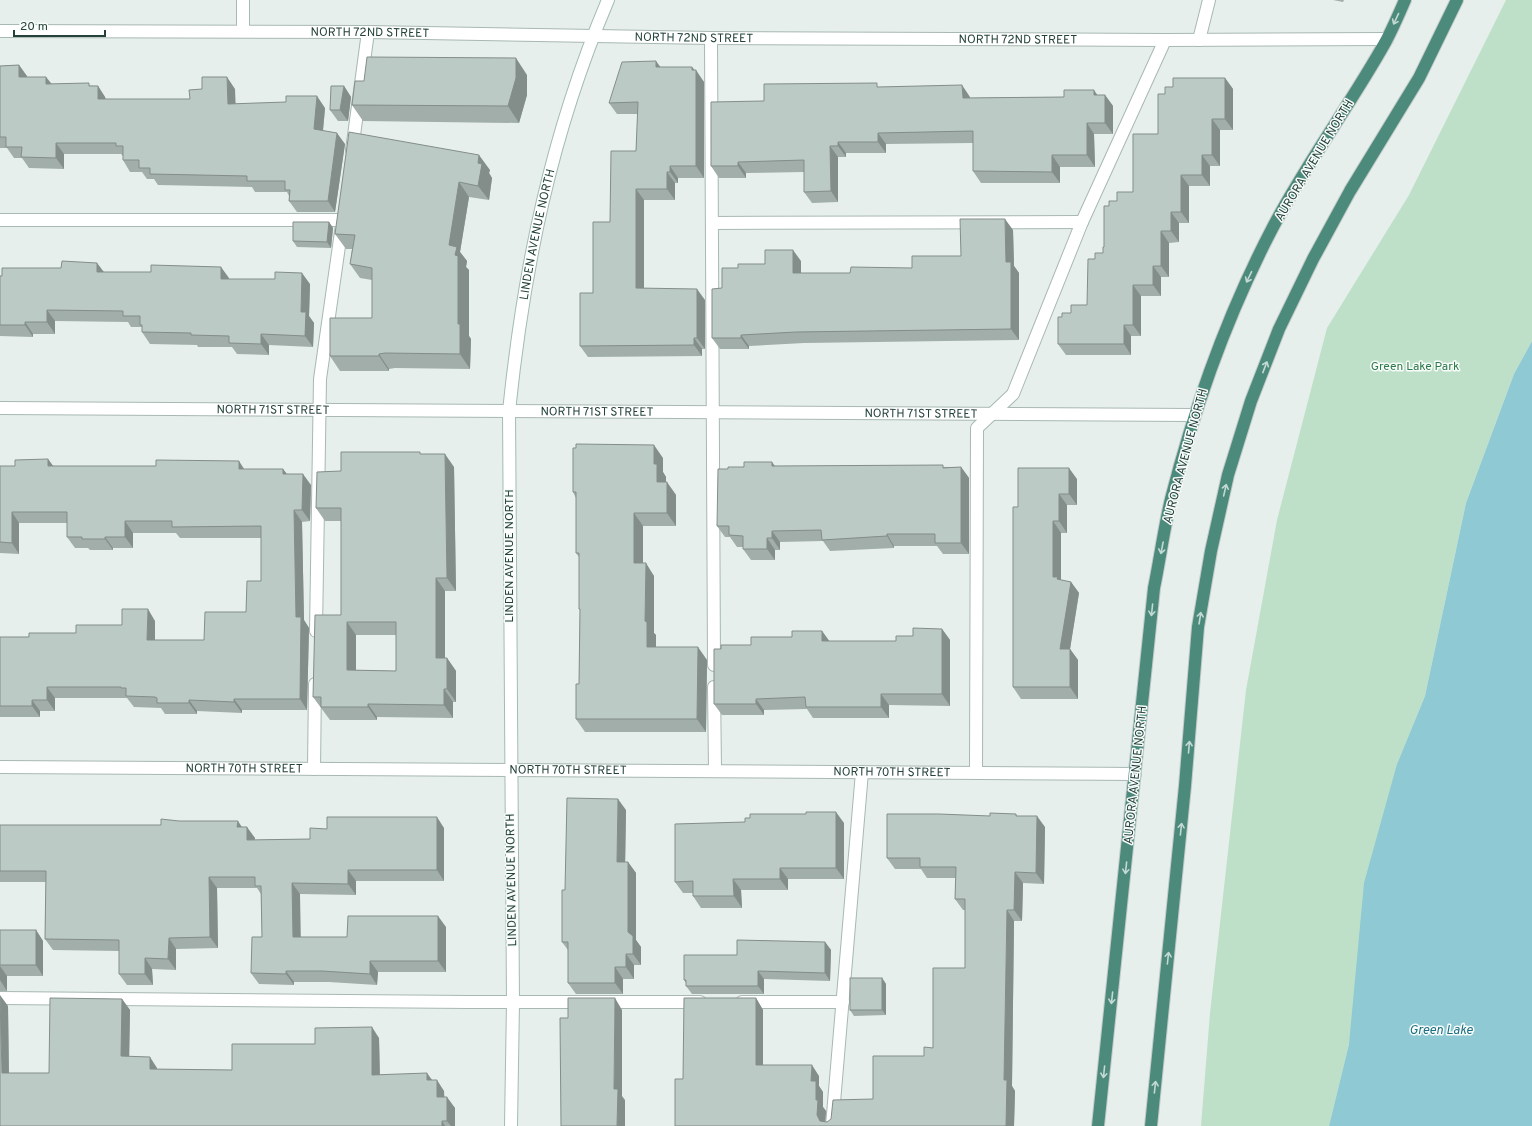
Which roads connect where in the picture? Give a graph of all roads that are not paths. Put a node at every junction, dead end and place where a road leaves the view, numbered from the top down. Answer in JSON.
{"nodes":[{"id":1,"x":243,"y":0,"type":"edge"},
{"id":2,"x":608,"y":0,"type":"edge"},
{"id":3,"x":1209,"y":0,"type":"edge"},
{"id":4,"x":1405,"y":0,"type":"edge"},
{"id":5,"x":1457,"y":0,"type":"edge"},
{"id":6,"x":0,"y":31,"type":"edge"},
{"id":7,"x":243,"y":31,"type":"junction"},
{"id":8,"x":368,"y":32,"type":"junction"},
{"id":9,"x":592,"y":36,"type":"junction"},
{"id":10,"x":711,"y":38,"type":"junction"},
{"id":11,"x":1387,"y":39,"type":"junction"},
{"id":12,"x":1165,"y":40,"type":"junction"},
{"id":13,"x":1199,"y":40,"type":"junction"},
{"id":14,"x":351,"y":158,"type":"edge"},
{"id":15,"x":344,"y":205,"type":"edge"},
{"id":16,"x":0,"y":220,"type":"edge"},
{"id":17,"x":342,"y":220,"type":"junction"},
{"id":18,"x":1082,"y":222,"type":"junction"},
{"id":19,"x":712,"y":223,"type":"junction"},
{"id":20,"x":0,"y":408,"type":"edge"},
{"id":21,"x":320,"y":410,"type":"junction"},
{"id":22,"x":509,"y":411,"type":"junction"},
{"id":23,"x":713,"y":412,"type":"junction"},
{"id":24,"x":992,"y":414,"type":"junction"},
{"id":25,"x":1194,"y":415,"type":"junction"},
{"id":26,"x":316,"y":639,"type":"edge"},
{"id":27,"x":316,"y":671,"type":"edge"},
{"id":28,"x":0,"y":767,"type":"edge"},
{"id":29,"x":314,"y":769,"type":"junction"},
{"id":30,"x":715,"y":769,"type":"junction"},
{"id":31,"x":510,"y":770,"type":"junction"},
{"id":32,"x":862,"y":772,"type":"junction"},
{"id":33,"x":976,"y":773,"type":"junction"},
{"id":34,"x":1136,"y":774,"type":"junction"},
{"id":35,"x":0,"y":998,"type":"edge"},
{"id":36,"x":513,"y":1002,"type":"junction"},
{"id":37,"x":715,"y":1002,"type":"edge"},
{"id":38,"x":731,"y":1002,"type":"edge"},
{"id":39,"x":843,"y":1002,"type":"junction"},
{"id":40,"x":512,"y":1126,"type":"edge"},
{"id":41,"x":832,"y":1126,"type":"edge"},
{"id":42,"x":1098,"y":1126,"type":"edge"},
{"id":43,"x":1151,"y":1126,"type":"edge"}],
"edges":[{"from":1,"to":7,"type":"street"},
{"from":2,"to":9,"type":"street","name":"LINDEN AVENUE NORTH"},
{"from":3,"to":13,"type":"street"},
{"from":4,"to":11,"type":"highway","name":"AURORA AVENUE NORTH","one_way":true},
{"from":43,"to":5,"type":"highway","one_way":true},
{"from":6,"to":7,"type":"street","name":"NORTH 72ND STREET"},
{"from":7,"to":8,"type":"street","name":"NORTH 72ND STREET"},
{"from":8,"to":9,"type":"street","name":"NORTH 72ND STREET"},
{"from":8,"to":14,"type":"street"},
{"from":9,"to":10,"type":"street","name":"NORTH 72ND STREET"},
{"from":9,"to":22,"type":"street","name":"LINDEN AVENUE NORTH"},
{"from":10,"to":12,"type":"street","name":"NORTH 72ND STREET"},
{"from":10,"to":19,"type":"street"},
{"from":11,"to":13,"type":"street","name":"NORTH 72ND STREET"},
{"from":11,"to":25,"type":"highway","name":"AURORA AVENUE NORTH","one_way":true},
{"from":12,"to":13,"type":"street","name":"NORTH 72ND STREET"},
{"from":12,"to":18,"type":"street"},
{"from":15,"to":17,"type":"street"},
{"from":16,"to":17,"type":"street"},
{"from":17,"to":21,"type":"street"},
{"from":18,"to":19,"type":"street"},
{"from":18,"to":24,"type":"street"},
{"from":19,"to":23,"type":"street"},
{"from":20,"to":21,"type":"street","name":"NORTH 71ST STREET"},
{"from":21,"to":22,"type":"street","name":"NORTH 71ST STREET"},
{"from":21,"to":26,"type":"street"},
{"from":22,"to":23,"type":"street","name":"NORTH 71ST STREET"},
{"from":22,"to":31,"type":"street","name":"LINDEN AVENUE NORTH"},
{"from":23,"to":24,"type":"street","name":"NORTH 71ST STREET"},
{"from":23,"to":30,"type":"street"},
{"from":24,"to":25,"type":"street","name":"NORTH 71ST STREET"},
{"from":24,"to":33,"type":"street"},
{"from":25,"to":34,"type":"highway","name":"AURORA AVENUE NORTH","one_way":true},
{"from":27,"to":29,"type":"street"},
{"from":28,"to":29,"type":"street","name":"NORTH 70TH STREET"},
{"from":29,"to":31,"type":"street","name":"NORTH 70TH STREET"},
{"from":30,"to":31,"type":"street","name":"NORTH 70TH STREET"},
{"from":30,"to":32,"type":"street","name":"NORTH 70TH STREET"},
{"from":31,"to":36,"type":"street","name":"LINDEN AVENUE NORTH"},
{"from":32,"to":33,"type":"street","name":"NORTH 70TH STREET"},
{"from":32,"to":39,"type":"street"},
{"from":33,"to":34,"type":"street","name":"NORTH 70TH STREET"},
{"from":34,"to":42,"type":"highway","name":"AURORA AVENUE NORTH","one_way":true},
{"from":35,"to":36,"type":"street"},
{"from":36,"to":37,"type":"street"},
{"from":36,"to":40,"type":"street","name":"LINDEN AVENUE NORTH"},
{"from":38,"to":39,"type":"street"},
{"from":39,"to":41,"type":"street"}]}
